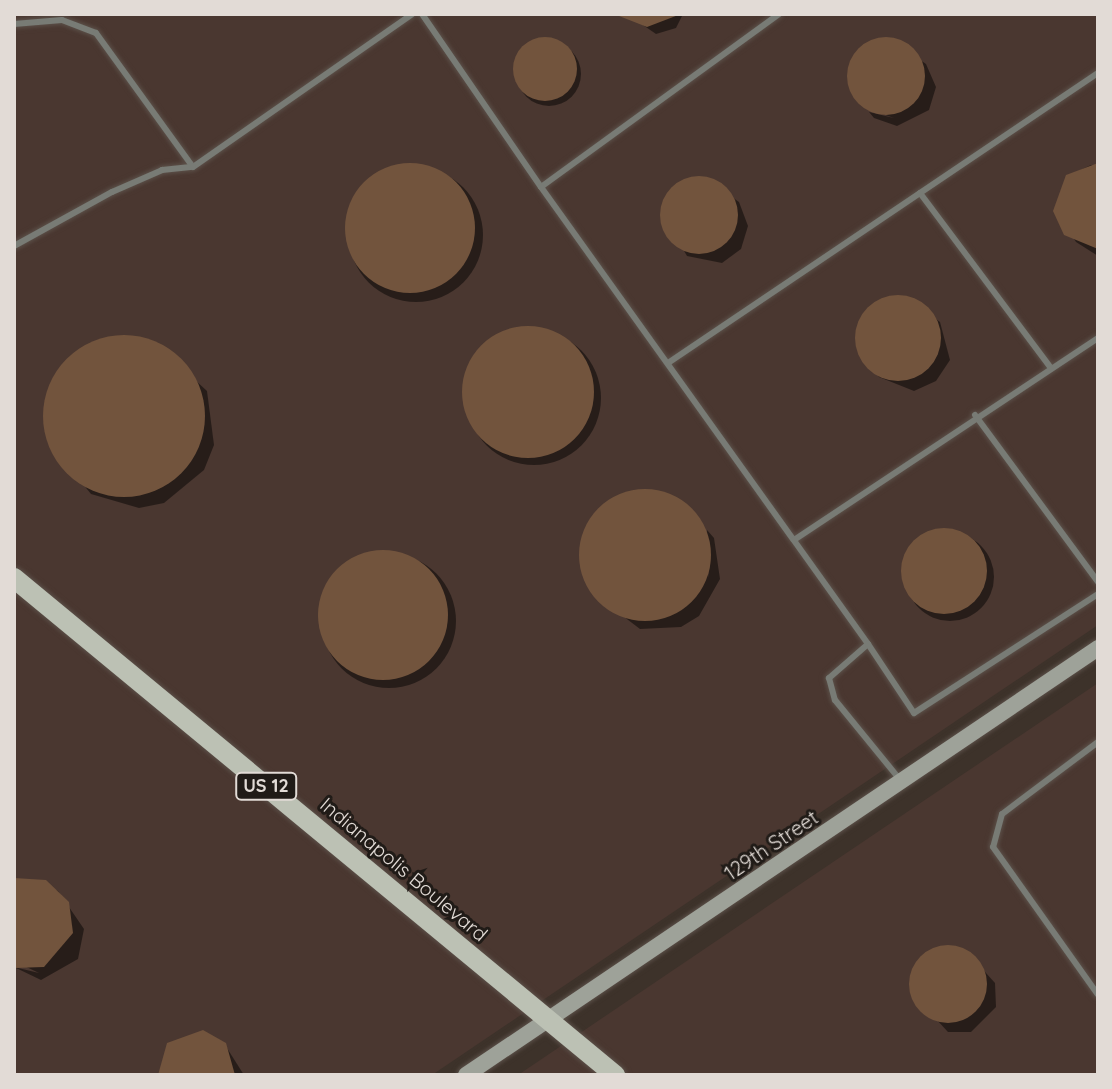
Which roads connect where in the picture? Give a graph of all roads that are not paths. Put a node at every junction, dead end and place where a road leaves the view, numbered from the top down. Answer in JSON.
{"nodes":[{"id":1,"x":412,"y":14,"type":"edge"},
{"id":2,"x":422,"y":14,"type":"edge"},
{"id":3,"x":779,"y":14,"type":"edge"},
{"id":4,"x":14,"y":24,"type":"edge"},
{"id":5,"x":1098,"y":73,"type":"edge"},
{"id":6,"x":193,"y":167,"type":"junction"},
{"id":7,"x":541,"y":187,"type":"junction"},
{"id":8,"x":920,"y":193,"type":"junction"},
{"id":9,"x":14,"y":246,"type":"edge"},
{"id":10,"x":1098,"y":338,"type":"edge"},
{"id":11,"x":668,"y":363,"type":"junction"},
{"id":12,"x":1051,"y":368,"type":"junction"},
{"id":13,"x":975,"y":415,"type":"junction"},
{"id":14,"x":794,"y":540,"type":"junction"},
{"id":15,"x":14,"y":578,"type":"edge"},
{"id":16,"x":1098,"y":582,"type":"edge"},
{"id":17,"x":1098,"y":594,"type":"edge"},
{"id":18,"x":868,"y":644,"type":"junction"},
{"id":19,"x":1098,"y":648,"type":"edge"},
{"id":20,"x":1098,"y":742,"type":"edge"},
{"id":21,"x":901,"y":781,"type":"junction"},
{"id":22,"x":1098,"y":995,"type":"edge"},
{"id":23,"x":548,"y":1020,"type":"junction"},
{"id":24,"x":466,"y":1075,"type":"edge"},
{"id":25,"x":615,"y":1075,"type":"edge"}],
"edges":[{"from":1,"to":6,"type":"lane"},
{"from":2,"to":7,"type":"lane"},
{"from":3,"to":7,"type":"lane"},
{"from":4,"to":6,"type":"lane"},
{"from":5,"to":8,"type":"lane"},
{"from":6,"to":9,"type":"lane"},
{"from":7,"to":11,"type":"lane"},
{"from":8,"to":11,"type":"lane"},
{"from":8,"to":12,"type":"lane"},
{"from":10,"to":12,"type":"lane"},
{"from":11,"to":14,"type":"lane"},
{"from":12,"to":13,"type":"lane"},
{"from":13,"to":14,"type":"lane"},
{"from":13,"to":16,"type":"lane"},
{"from":14,"to":18,"type":"lane"},
{"from":15,"to":23,"type":"main road","name":"Indianapolis Boulevard","number":"US 12"},
{"from":17,"to":18,"type":"lane"},
{"from":18,"to":21,"type":"lane"},
{"from":19,"to":21,"type":"main road","name":"129th Street"},
{"from":20,"to":22,"type":"lane"},
{"from":21,"to":23,"type":"main road","name":"129th Street"},
{"from":23,"to":24,"type":"main road","name":"129th Street"},
{"from":23,"to":25,"type":"main road","name":"Indianapolis Boulevard","number":"US 12"}]}
